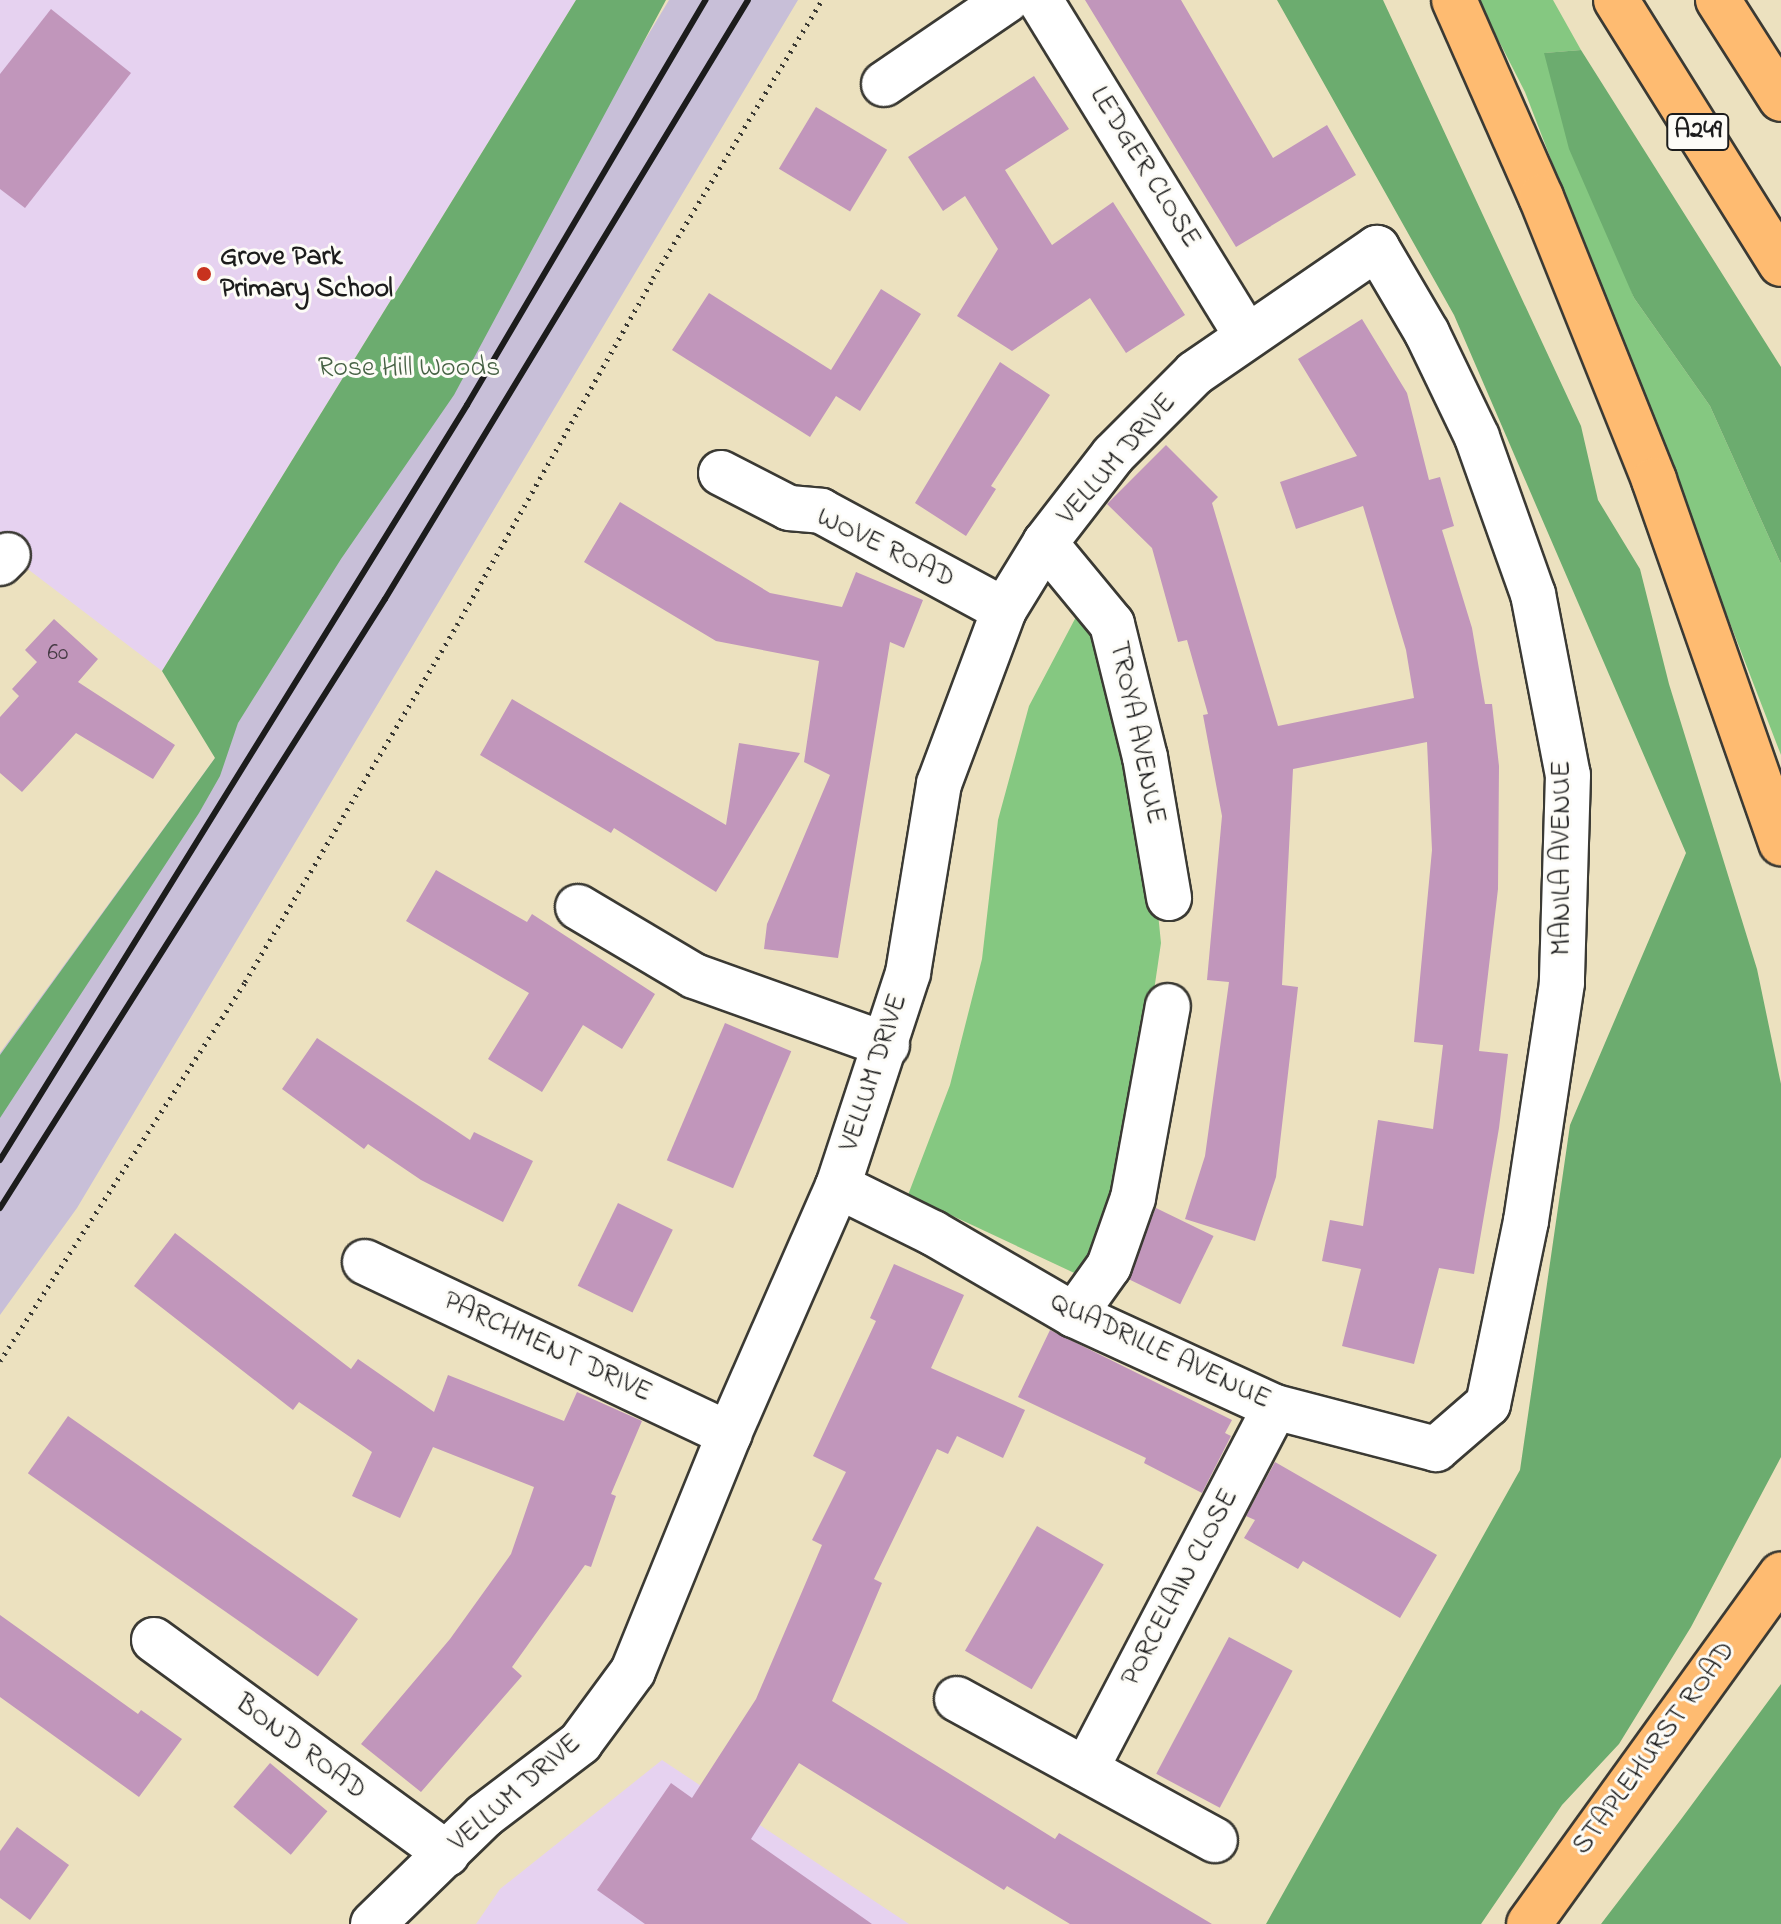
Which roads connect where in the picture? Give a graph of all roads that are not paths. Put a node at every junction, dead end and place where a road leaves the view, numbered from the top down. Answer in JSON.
{"nodes":[{"id":1,"x":1007,"y":0,"type":"edge"},
{"id":2,"x":1040,"y":0,"type":"edge"},
{"id":3,"x":1454,"y":0,"type":"edge"},
{"id":4,"x":1616,"y":0,"type":"edge"},
{"id":5,"x":1718,"y":0,"type":"edge"},
{"id":6,"x":884,"y":84,"type":"dead end"},
{"id":7,"x":1781,"y":99,"type":"edge"},
{"id":8,"x":1377,"y":248,"type":"joint"},
{"id":9,"x":1781,"y":264,"type":"edge"},
{"id":10,"x":1247,"y":336,"type":"junction"},
{"id":11,"x":721,"y":473,"type":"dead end"},
{"id":12,"x":1045,"y":543,"type":"junction"},
{"id":13,"x":1004,"y":610,"type":"junction"},
{"id":14,"x":1781,"y":843,"type":"edge"},
{"id":15,"x":1169,"y":898,"type":"dead end"},
{"id":16,"x":578,"y":907,"type":"dead end"},
{"id":17,"x":1168,"y":1006,"type":"dead end"},
{"id":18,"x":887,"y":1045,"type":"junction"},
{"id":19,"x":838,"y":1186,"type":"junction"},
{"id":20,"x":365,"y":1262,"type":"dead end"},
{"id":21,"x":1074,"y":1315,"type":"junction"},
{"id":22,"x":1488,"y":1404,"type":"joint"},
{"id":23,"x":1275,"y":1407,"type":"junction"},
{"id":24,"x":729,"y":1434,"type":"junction"},
{"id":25,"x":1781,"y":1574,"type":"edge"},
{"id":26,"x":154,"y":1640,"type":"dead end"},
{"id":27,"x":957,"y":1699,"type":"dead end"},
{"id":28,"x":1086,"y":1769,"type":"junction"},
{"id":29,"x":1215,"y":1840,"type":"dead end"},
{"id":30,"x":447,"y":1854,"type":"junction"},
{"id":31,"x":373,"y":1924,"type":"edge"},
{"id":32,"x":1529,"y":1924,"type":"edge"}],
"edges":[{"from":1,"to":6,"type":"street"},
{"from":2,"to":10,"type":"street","name":"LEDGER CLOSE"},
{"from":3,"to":14,"type":"main road"},
{"from":4,"to":9,"type":"main road","number":"A249"},
{"from":5,"to":7,"type":"main road"},
{"from":8,"to":10,"type":"street","name":"VELLUM DRIVE"},
{"from":8,"to":22,"type":"street","name":"MANILA AVENUE"},
{"from":10,"to":12,"type":"street","name":"VELLUM DRIVE"},
{"from":11,"to":13,"type":"street","name":"WOVE ROAD"},
{"from":12,"to":13,"type":"street","name":"VELLUM DRIVE"},
{"from":12,"to":15,"type":"street","name":"TROYA AVENUE"},
{"from":13,"to":18,"type":"street","name":"VELLUM DRIVE"},
{"from":16,"to":18,"type":"street"},
{"from":17,"to":21,"type":"street"},
{"from":18,"to":19,"type":"street","name":"VELLUM DRIVE"},
{"from":19,"to":21,"type":"street","name":"QUADRILLE AVENUE"},
{"from":19,"to":24,"type":"street","name":"VELLUM DRIVE"},
{"from":20,"to":24,"type":"street","name":"PARCHMENT DRIVE"},
{"from":21,"to":23,"type":"street","name":"QUADRILLE AVENUE"},
{"from":22,"to":23,"type":"street","name":"QUADRILLE AVENUE"},
{"from":23,"to":28,"type":"street","name":"PORCELAIN CLOSE"},
{"from":24,"to":30,"type":"street","name":"VELLUM DRIVE"},
{"from":25,"to":32,"type":"main road","name":"STAPLEHURST ROAD"},
{"from":26,"to":30,"type":"street","name":"BOND ROAD"},
{"from":27,"to":28,"type":"street"},
{"from":28,"to":29,"type":"street"},
{"from":30,"to":31,"type":"street","name":"VELLUM DRIVE"}]}
